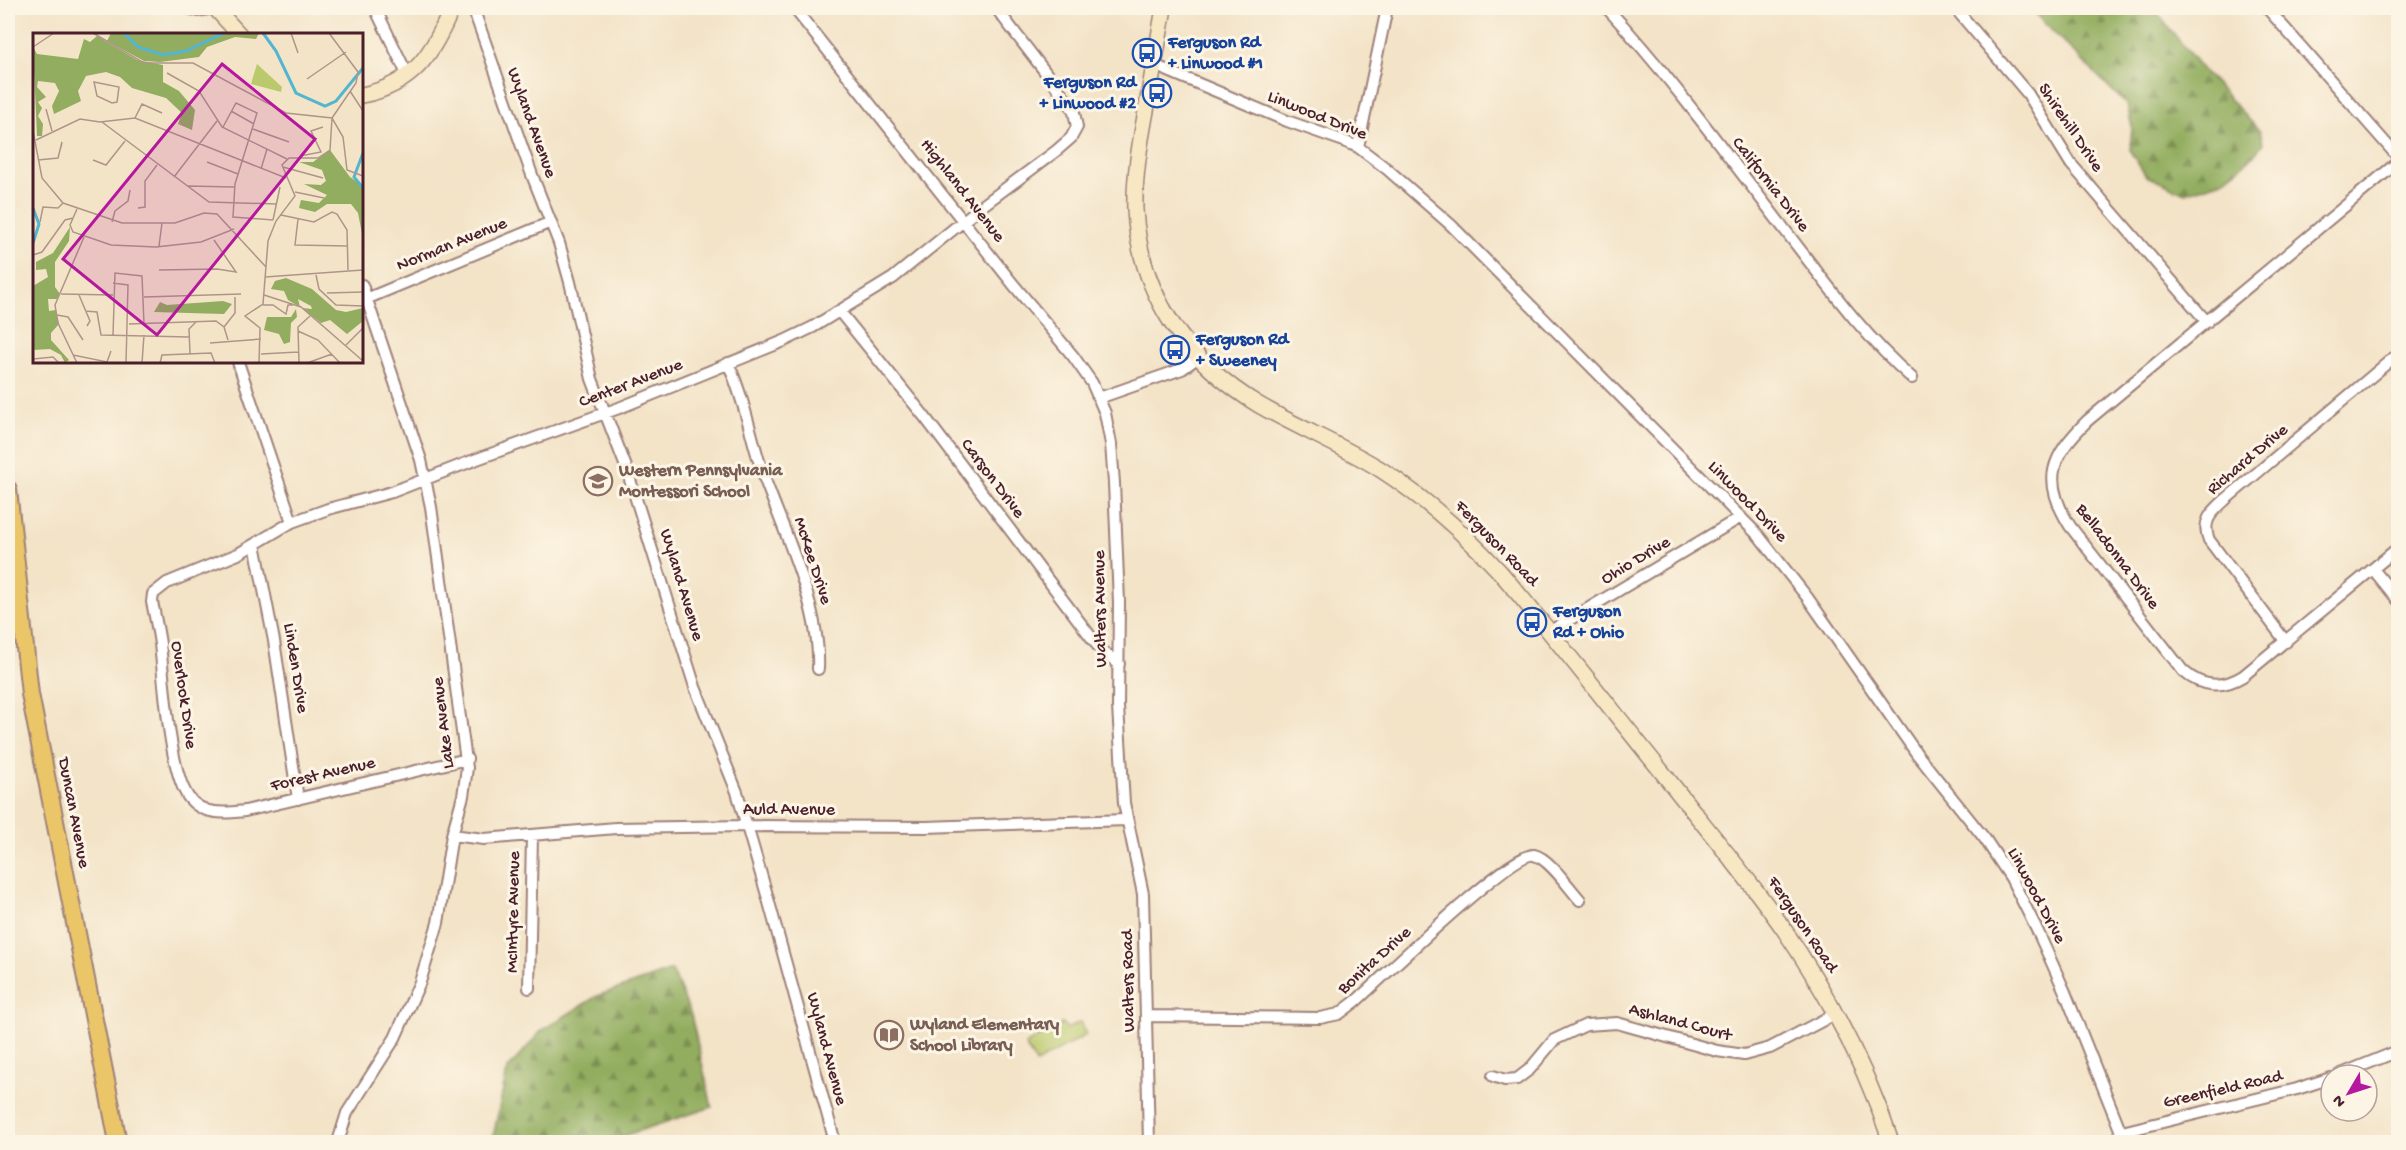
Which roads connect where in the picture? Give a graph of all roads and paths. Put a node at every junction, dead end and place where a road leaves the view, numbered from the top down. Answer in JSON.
{"nodes":[{"id":1,"x":187,"y":8,"type":"edge"},
{"id":2,"x":214,"y":8,"type":"edge"},
{"id":3,"x":375,"y":8,"type":"edge"},
{"id":4,"x":452,"y":8,"type":"edge"},
{"id":5,"x":473,"y":8,"type":"edge"},
{"id":6,"x":794,"y":8,"type":"edge"},
{"id":7,"x":996,"y":8,"type":"edge"},
{"id":8,"x":1164,"y":8,"type":"edge"},
{"id":9,"x":1387,"y":8,"type":"edge"},
{"id":10,"x":1607,"y":8,"type":"edge"},
{"id":11,"x":1955,"y":8,"type":"edge"},
{"id":12,"x":2267,"y":8,"type":"edge"},
{"id":13,"x":238,"y":33,"type":"edge"},
{"id":14,"x":1154,"y":65,"type":"junction"},
{"id":15,"x":408,"y":76,"type":"junction"},
{"id":16,"x":363,"y":95,"type":"edge"},
{"id":17,"x":1358,"y":147,"type":"junction"},
{"id":18,"x":2398,"y":158,"type":"edge"},
{"id":19,"x":2398,"y":162,"type":"edge"},
{"id":20,"x":964,"y":220,"type":"junction"},
{"id":21,"x":551,"y":222,"type":"junction"},
{"id":22,"x":363,"y":288,"type":"edge"},
{"id":23,"x":366,"y":299,"type":"junction"},
{"id":24,"x":840,"y":312,"type":"junction"},
{"id":25,"x":2206,"y":322,"type":"junction"},
{"id":26,"x":2398,"y":354,"type":"edge"},
{"id":27,"x":1197,"y":358,"type":"junction"},
{"id":28,"x":238,"y":363,"type":"edge"},
{"id":29,"x":728,"y":363,"type":"junction"},
{"id":30,"x":1912,"y":378,"type":"dead end"},
{"id":31,"x":1100,"y":398,"type":"junction"},
{"id":32,"x":605,"y":413,"type":"junction"},
{"id":33,"x":425,"y":480,"type":"junction"},
{"id":34,"x":8,"y":489,"type":"edge"},
{"id":35,"x":1741,"y":517,"type":"junction"},
{"id":36,"x":291,"y":522,"type":"junction"},
{"id":37,"x":255,"y":544,"type":"junction"},
{"id":38,"x":2398,"y":548,"type":"edge"},
{"id":39,"x":2373,"y":569,"type":"junction"},
{"id":40,"x":153,"y":594,"type":"joint"},
{"id":41,"x":2398,"y":600,"type":"edge"},
{"id":42,"x":1549,"y":632,"type":"junction"},
{"id":43,"x":2286,"y":642,"type":"junction"},
{"id":44,"x":1119,"y":664,"type":"junction"},
{"id":45,"x":818,"y":669,"type":"dead end"},
{"id":46,"x":466,"y":759,"type":"junction"},
{"id":47,"x":190,"y":799,"type":"joint"},
{"id":48,"x":298,"y":799,"type":"junction"},
{"id":49,"x":1126,"y":820,"type":"junction"},
{"id":50,"x":747,"y":826,"type":"junction"},
{"id":51,"x":452,"y":836,"type":"junction"},
{"id":52,"x":532,"y":836,"type":"junction"},
{"id":53,"x":1580,"y":900,"type":"dead end"},
{"id":54,"x":529,"y":988,"type":"dead end"},
{"id":55,"x":1835,"y":1014,"type":"junction"},
{"id":56,"x":1146,"y":1017,"type":"junction"},
{"id":57,"x":2398,"y":1051,"type":"edge"},
{"id":58,"x":2368,"y":1063,"type":"edge"},
{"id":59,"x":1492,"y":1076,"type":"dead end"},
{"id":60,"x":2319,"y":1082,"type":"edge"},
{"id":61,"x":2123,"y":1137,"type":"edge"},
{"id":62,"x":118,"y":1143,"type":"edge"},
{"id":63,"x":338,"y":1143,"type":"edge"},
{"id":64,"x":835,"y":1143,"type":"edge"},
{"id":65,"x":1149,"y":1143,"type":"edge"},
{"id":66,"x":1891,"y":1143,"type":"edge"}],
"edges":[{"from":1,"to":2,"type":"street"},
{"from":2,"to":13,"type":"street"},
{"from":3,"to":15,"type":"street"},
{"from":4,"to":15,"type":"street"},
{"from":5,"to":21,"type":"street","name":"Wyland Avenue"},
{"from":6,"to":20,"type":"street","name":"Highland Avenue"},
{"from":7,"to":20,"type":"street","name":"Center Avenue"},
{"from":8,"to":14,"type":"street","name":"Ferguson Road"},
{"from":9,"to":17,"type":"street"},
{"from":10,"to":30,"type":"street","name":"California Drive"},
{"from":11,"to":25,"type":"street","name":"Shirehill Drive"},
{"from":12,"to":18,"type":"street"},
{"from":14,"to":17,"type":"street","name":"Linwood Drive"},
{"from":14,"to":27,"type":"street","name":"Ferguson Road"},
{"from":15,"to":16,"type":"street"},
{"from":17,"to":35,"type":"street","name":"Linwood Drive"},
{"from":19,"to":25,"type":"street","name":"Belladonna Drive"},
{"from":20,"to":24,"type":"street","name":"Center Avenue"},
{"from":20,"to":31,"type":"street","name":"Highland Avenue"},
{"from":21,"to":23,"type":"street","name":"Norman Avenue"},
{"from":21,"to":32,"type":"street","name":"Wyland Avenue"},
{"from":22,"to":23,"type":"street","name":"Lake Avenue"},
{"from":23,"to":33,"type":"street","name":"Lake Avenue"},
{"from":24,"to":29,"type":"street","name":"Center Avenue"},
{"from":24,"to":44,"type":"street","name":"Carson Drive"},
{"from":25,"to":43,"type":"street","name":"Belladonna Drive"},
{"from":26,"to":43,"type":"street","name":"Richard Drive"},
{"from":27,"to":31,"type":"street"},
{"from":27,"to":42,"type":"street","name":"Ferguson Road"},
{"from":28,"to":36,"type":"street"},
{"from":29,"to":32,"type":"street","name":"Center Avenue"},
{"from":29,"to":45,"type":"street","name":"McKee Drive"},
{"from":31,"to":44,"type":"street","name":"Walters Avenue"},
{"from":32,"to":33,"type":"street","name":"Center Avenue"},
{"from":32,"to":50,"type":"street","name":"Wyland Avenue"},
{"from":33,"to":36,"type":"street","name":"Center Avenue"},
{"from":33,"to":46,"type":"street","name":"Lake Avenue"},
{"from":34,"to":62,"type":"main road","name":"Duncan Avenue"},
{"from":35,"to":42,"type":"street","name":"Ohio Drive"},
{"from":35,"to":61,"type":"street","name":"Linwood Drive"},
{"from":36,"to":37,"type":"street","name":"Center Avenue"},
{"from":37,"to":40,"type":"street","name":"Center Avenue"},
{"from":37,"to":48,"type":"street","name":"Linden Drive"},
{"from":38,"to":39,"type":"street","name":"Belladonna Drive"},
{"from":39,"to":41,"type":"street"},
{"from":39,"to":43,"type":"street","name":"Belladonna Drive"},
{"from":40,"to":47,"type":"street","name":"Overlook Drive"},
{"from":42,"to":55,"type":"street","name":"Ferguson Road"},
{"from":44,"to":49,"type":"street","name":"Walters Avenue"},
{"from":46,"to":48,"type":"street","name":"Forest Avenue"},
{"from":46,"to":51,"type":"street","name":"Lake Avenue"},
{"from":47,"to":48,"type":"street","name":"Forest Avenue"},
{"from":49,"to":50,"type":"street","name":"Auld Avenue"},
{"from":49,"to":56,"type":"street","name":"Walters Road"},
{"from":50,"to":52,"type":"street","name":"Auld Avenue"},
{"from":50,"to":64,"type":"street","name":"Wyland Avenue"},
{"from":51,"to":52,"type":"street","name":"Auld Avenue"},
{"from":51,"to":63,"type":"street","name":"Lake Avenue"},
{"from":52,"to":54,"type":"street","name":"McIntyre Avenue"},
{"from":53,"to":56,"type":"street","name":"Bonita Drive"},
{"from":55,"to":59,"type":"street","name":"Ashland Court"},
{"from":55,"to":66,"type":"street","name":"Ferguson Road"},
{"from":56,"to":65,"type":"street","name":"Walters Road"},
{"from":57,"to":58,"type":"street"},
{"from":60,"to":61,"type":"street","name":"Greenfield Road"}]}
